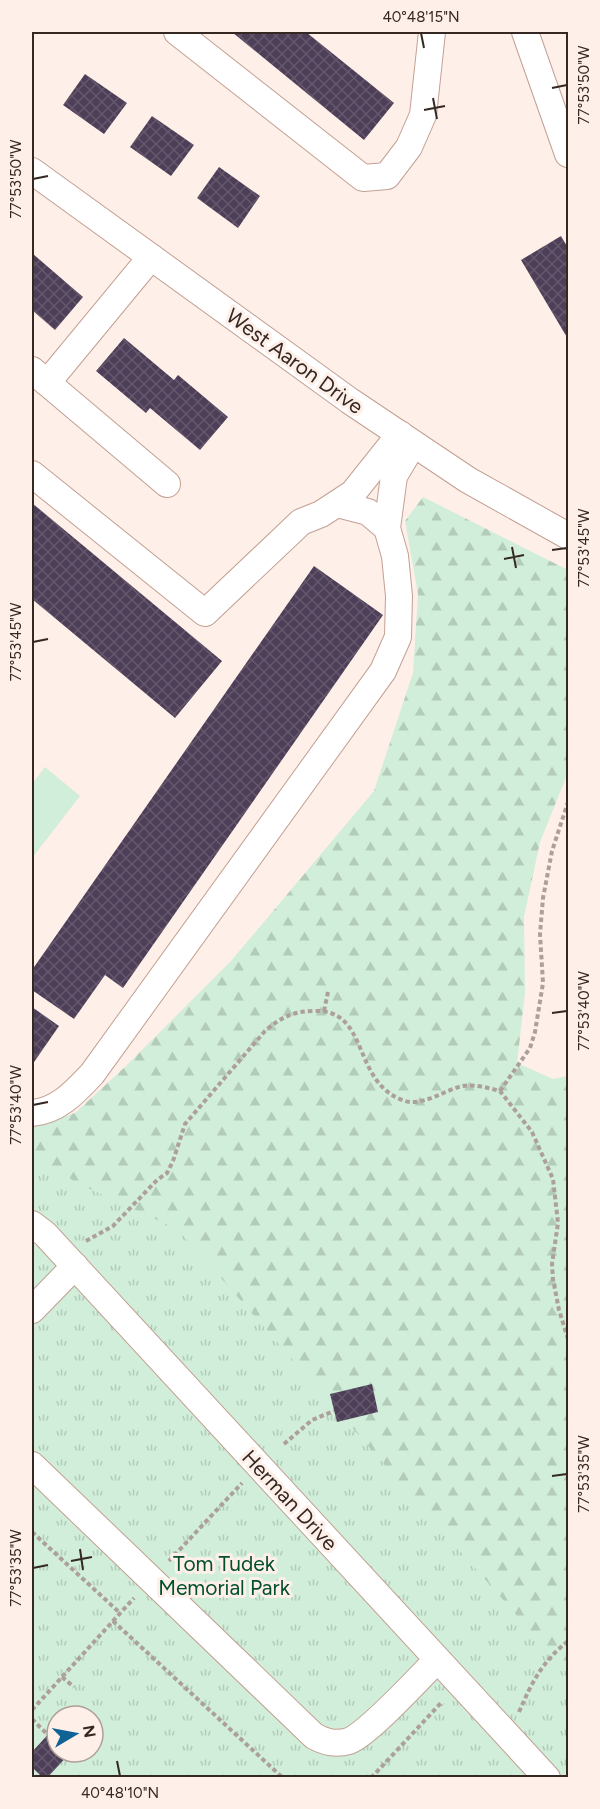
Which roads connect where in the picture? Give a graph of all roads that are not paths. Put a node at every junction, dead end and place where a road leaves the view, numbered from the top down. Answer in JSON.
{"nodes":[{"id":1,"x":177,"y":32,"type":"edge"},
{"id":2,"x":432,"y":32,"type":"edge"},
{"id":3,"x":525,"y":32,"type":"edge"},
{"id":4,"x":568,"y":154,"type":"edge"},
{"id":5,"x":32,"y":171,"type":"edge"},
{"id":6,"x":151,"y":257,"type":"junction"},
{"id":7,"x":39,"y":376,"type":"edge"},
{"id":8,"x":407,"y":439,"type":"junction"},
{"id":9,"x":32,"y":474,"type":"edge"},
{"id":10,"x":167,"y":484,"type":"dead end"},
{"id":11,"x":337,"y":504,"type":"junction"},
{"id":12,"x":387,"y":528,"type":"junction"},
{"id":13,"x":568,"y":536,"type":"edge"},
{"id":14,"x":32,"y":1113,"type":"edge"},
{"id":15,"x":32,"y":1224,"type":"edge"},
{"id":16,"x":77,"y":1256,"type":"junction"},
{"id":17,"x":32,"y":1310,"type":"edge"},
{"id":18,"x":32,"y":1466,"type":"edge"},
{"id":19,"x":437,"y":1660,"type":"junction"},
{"id":20,"x":547,"y":1778,"type":"edge"}],
"edges":[{"from":1,"to":2,"type":"street"},
{"from":3,"to":4,"type":"street"},
{"from":5,"to":6,"type":"street","name":"West Aaron Drive"},
{"from":6,"to":7,"type":"street"},
{"from":6,"to":8,"type":"street","name":"West Aaron Drive"},
{"from":7,"to":10,"type":"street"},
{"from":8,"to":11,"type":"street"},
{"from":8,"to":12,"type":"street"},
{"from":8,"to":13,"type":"street","name":"West Aaron Drive"},
{"from":9,"to":11,"type":"street"},
{"from":11,"to":12,"type":"street"},
{"from":12,"to":14,"type":"street"},
{"from":15,"to":16,"type":"street","name":"Herman Drive"},
{"from":16,"to":17,"type":"street"},
{"from":16,"to":19,"type":"street","name":"Herman Drive"},
{"from":18,"to":19,"type":"street"},
{"from":19,"to":20,"type":"street","name":"Herman Drive"}]}
